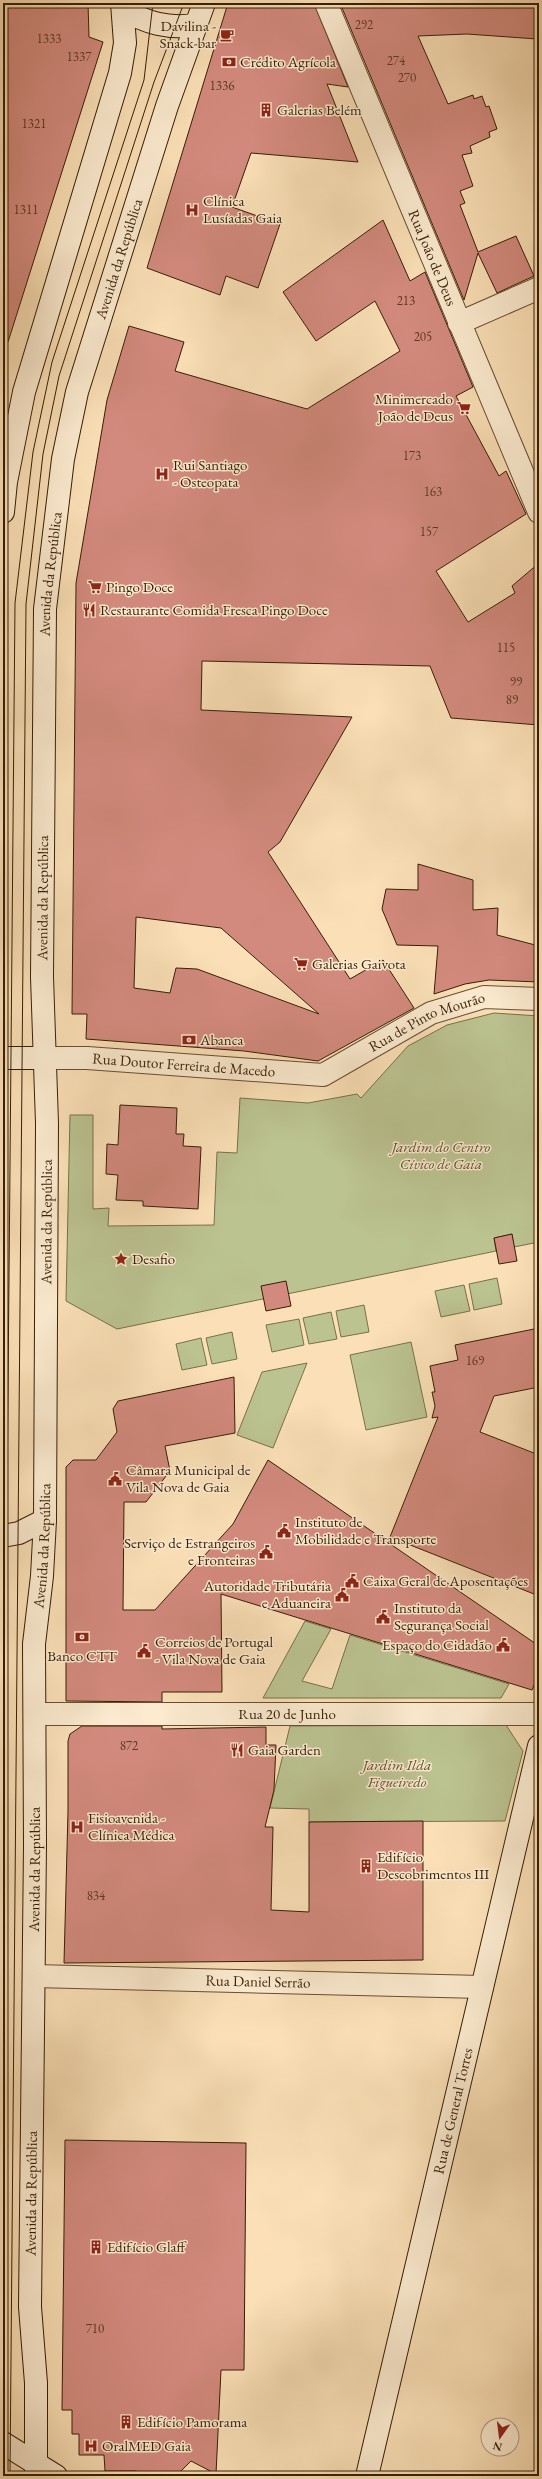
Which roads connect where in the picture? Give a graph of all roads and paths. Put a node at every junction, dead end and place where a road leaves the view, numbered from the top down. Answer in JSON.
{"nodes":[{"id":1,"x":204,"y":3,"type":"edge"},
{"id":2,"x":326,"y":3,"type":"edge"},
{"id":3,"x":122,"y":6,"type":"edge"},
{"id":4,"x":195,"y":25,"type":"junction"},
{"id":5,"x":539,"y":288,"type":"edge"},
{"id":6,"x":459,"y":323,"type":"junction"},
{"id":7,"x":4,"y":482,"type":"edge"},
{"id":8,"x":3,"y":512,"type":"edge"},
{"id":9,"x":539,"y":512,"type":"edge"},
{"id":10,"x":539,"y":999,"type":"edge"},
{"id":11,"x":3,"y":1058,"type":"edge"},
{"id":12,"x":45,"y":1058,"type":"junction"},
{"id":13,"x":323,"y":1075,"type":"joint"},
{"id":14,"x":45,"y":1520,"type":"junction"},
{"id":15,"x":3,"y":1536,"type":"edge"},
{"id":16,"x":35,"y":1714,"type":"junction"},
{"id":17,"x":539,"y":1714,"type":"edge"},
{"id":18,"x":539,"y":1746,"type":"edge"},
{"id":19,"x":34,"y":1976,"type":"junction"},
{"id":20,"x":482,"y":1987,"type":"junction"},
{"id":21,"x":3,"y":2443,"type":"edge"},
{"id":22,"x":36,"y":2469,"type":"edge"},
{"id":23,"x":56,"y":2476,"type":"edge"},
{"id":24,"x":367,"y":2476,"type":"edge"}],
"edges":[{"from":1,"to":4,"type":"main road","name":"Avenida da República"},
{"from":2,"to":6,"type":"main road","name":"Rua João de Deus"},
{"from":3,"to":4,"type":"main road"},
{"from":3,"to":7,"type":"main road"},
{"from":4,"to":12,"type":"main road","name":"Avenida da República"},
{"from":5,"to":6,"type":"main road"},
{"from":6,"to":9,"type":"main road","name":"Rua João de Deus"},
{"from":7,"to":8,"type":"main road"},
{"from":10,"to":13,"type":"main road","name":"Rua de Pinto Mourão"},
{"from":11,"to":12,"type":"main road","name":"Rua Doutor Ferreira de Macedo"},
{"from":12,"to":13,"type":"main road","name":"Rua Doutor Ferreira de Macedo"},
{"from":12,"to":14,"type":"main road","name":"Avenida da República"},
{"from":14,"to":15,"type":"main road"},
{"from":14,"to":16,"type":"main road","name":"Avenida da República"},
{"from":16,"to":17,"type":"main road","name":"Rua 20 de Junho"},
{"from":16,"to":19,"type":"main road","name":"Avenida da República"},
{"from":18,"to":20,"type":"main road","name":"Rua de General Torres"},
{"from":19,"to":20,"type":"main road","name":"Rua Daniel Serrão"},
{"from":19,"to":22,"type":"main road","name":"Avenida da República"},
{"from":20,"to":24,"type":"main road","name":"Rua de General Torres"},
{"from":21,"to":22,"type":"main road"},
{"from":22,"to":23,"type":"main road"}]}
